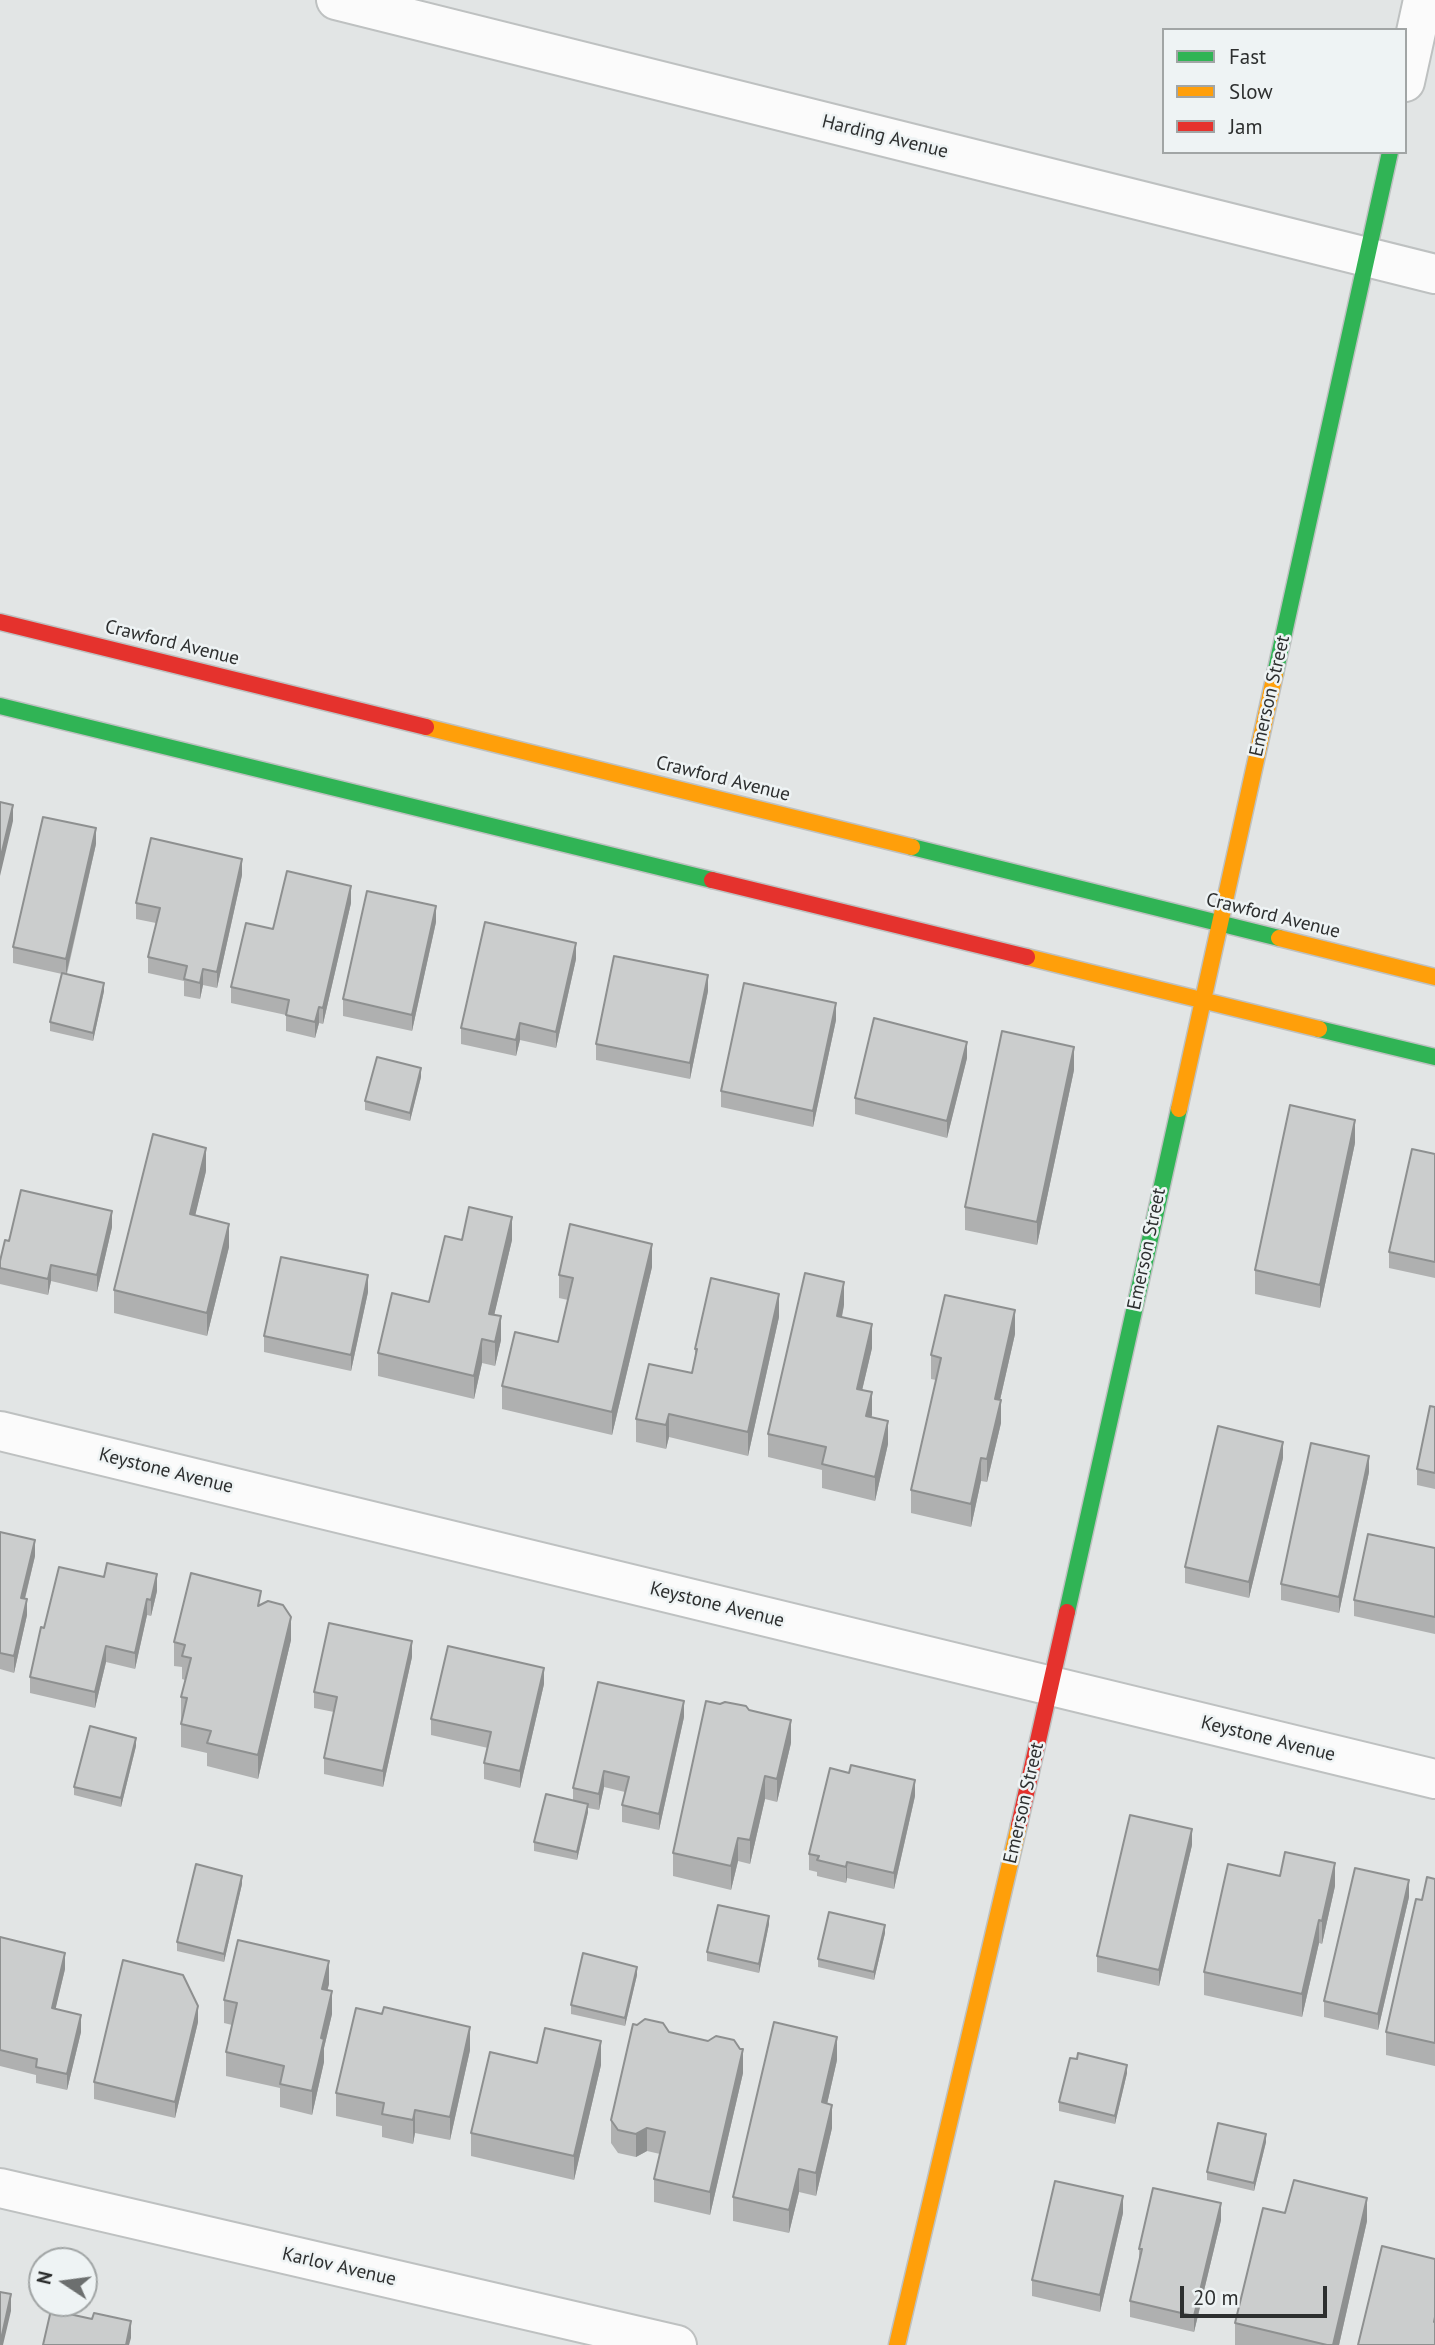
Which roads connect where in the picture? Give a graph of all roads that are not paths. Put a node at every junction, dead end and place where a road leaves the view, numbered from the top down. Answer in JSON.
{"nodes":[{"id":1,"x":336,"y":0,"type":"edge"},
{"id":2,"x":1423,"y":0,"type":"edge"},
{"id":3,"x":1407,"y":73,"type":"edge"},
{"id":4,"x":1390,"y":154,"type":"edge"},
{"id":5,"x":1367,"y":257,"type":"junction"},
{"id":6,"x":1435,"y":274,"type":"edge"},
{"id":7,"x":0,"y":622,"type":"edge"},
{"id":8,"x":0,"y":706,"type":"edge"},
{"id":9,"x":1219,"y":924,"type":"junction"},
{"id":10,"x":1435,"y":977,"type":"edge"},
{"id":11,"x":1203,"y":1000,"type":"junction"},
{"id":12,"x":1435,"y":1057,"type":"edge"},
{"id":13,"x":0,"y":1431,"type":"edge"},
{"id":14,"x":1051,"y":1686,"type":"junction"},
{"id":15,"x":1435,"y":1779,"type":"edge"},
{"id":16,"x":0,"y":2188,"type":"edge"},
{"id":17,"x":677,"y":2345,"type":"edge"},
{"id":18,"x":897,"y":2345,"type":"edge"}],
"edges":[{"from":1,"to":5,"type":"street","name":"Harding Avenue"},
{"from":2,"to":3,"type":"street"},
{"from":4,"to":5,"type":"main road","name":"Emerson Street"},
{"from":5,"to":6,"type":"street","name":"Harding Avenue"},
{"from":5,"to":9,"type":"main road","name":"Emerson Street"},
{"from":7,"to":9,"type":"main road","name":"Crawford Avenue"},
{"from":8,"to":11,"type":"main road"},
{"from":9,"to":10,"type":"main road","name":"Crawford Avenue"},
{"from":9,"to":11,"type":"main road","name":"Emerson Street"},
{"from":11,"to":12,"type":"main road"},
{"from":11,"to":14,"type":"main road","name":"Emerson Street"},
{"from":13,"to":14,"type":"street","name":"Keystone Avenue"},
{"from":14,"to":15,"type":"street","name":"Keystone Avenue"},
{"from":14,"to":18,"type":"main road","name":"Emerson Street"},
{"from":16,"to":17,"type":"street","name":"Karlov Avenue"}]}
